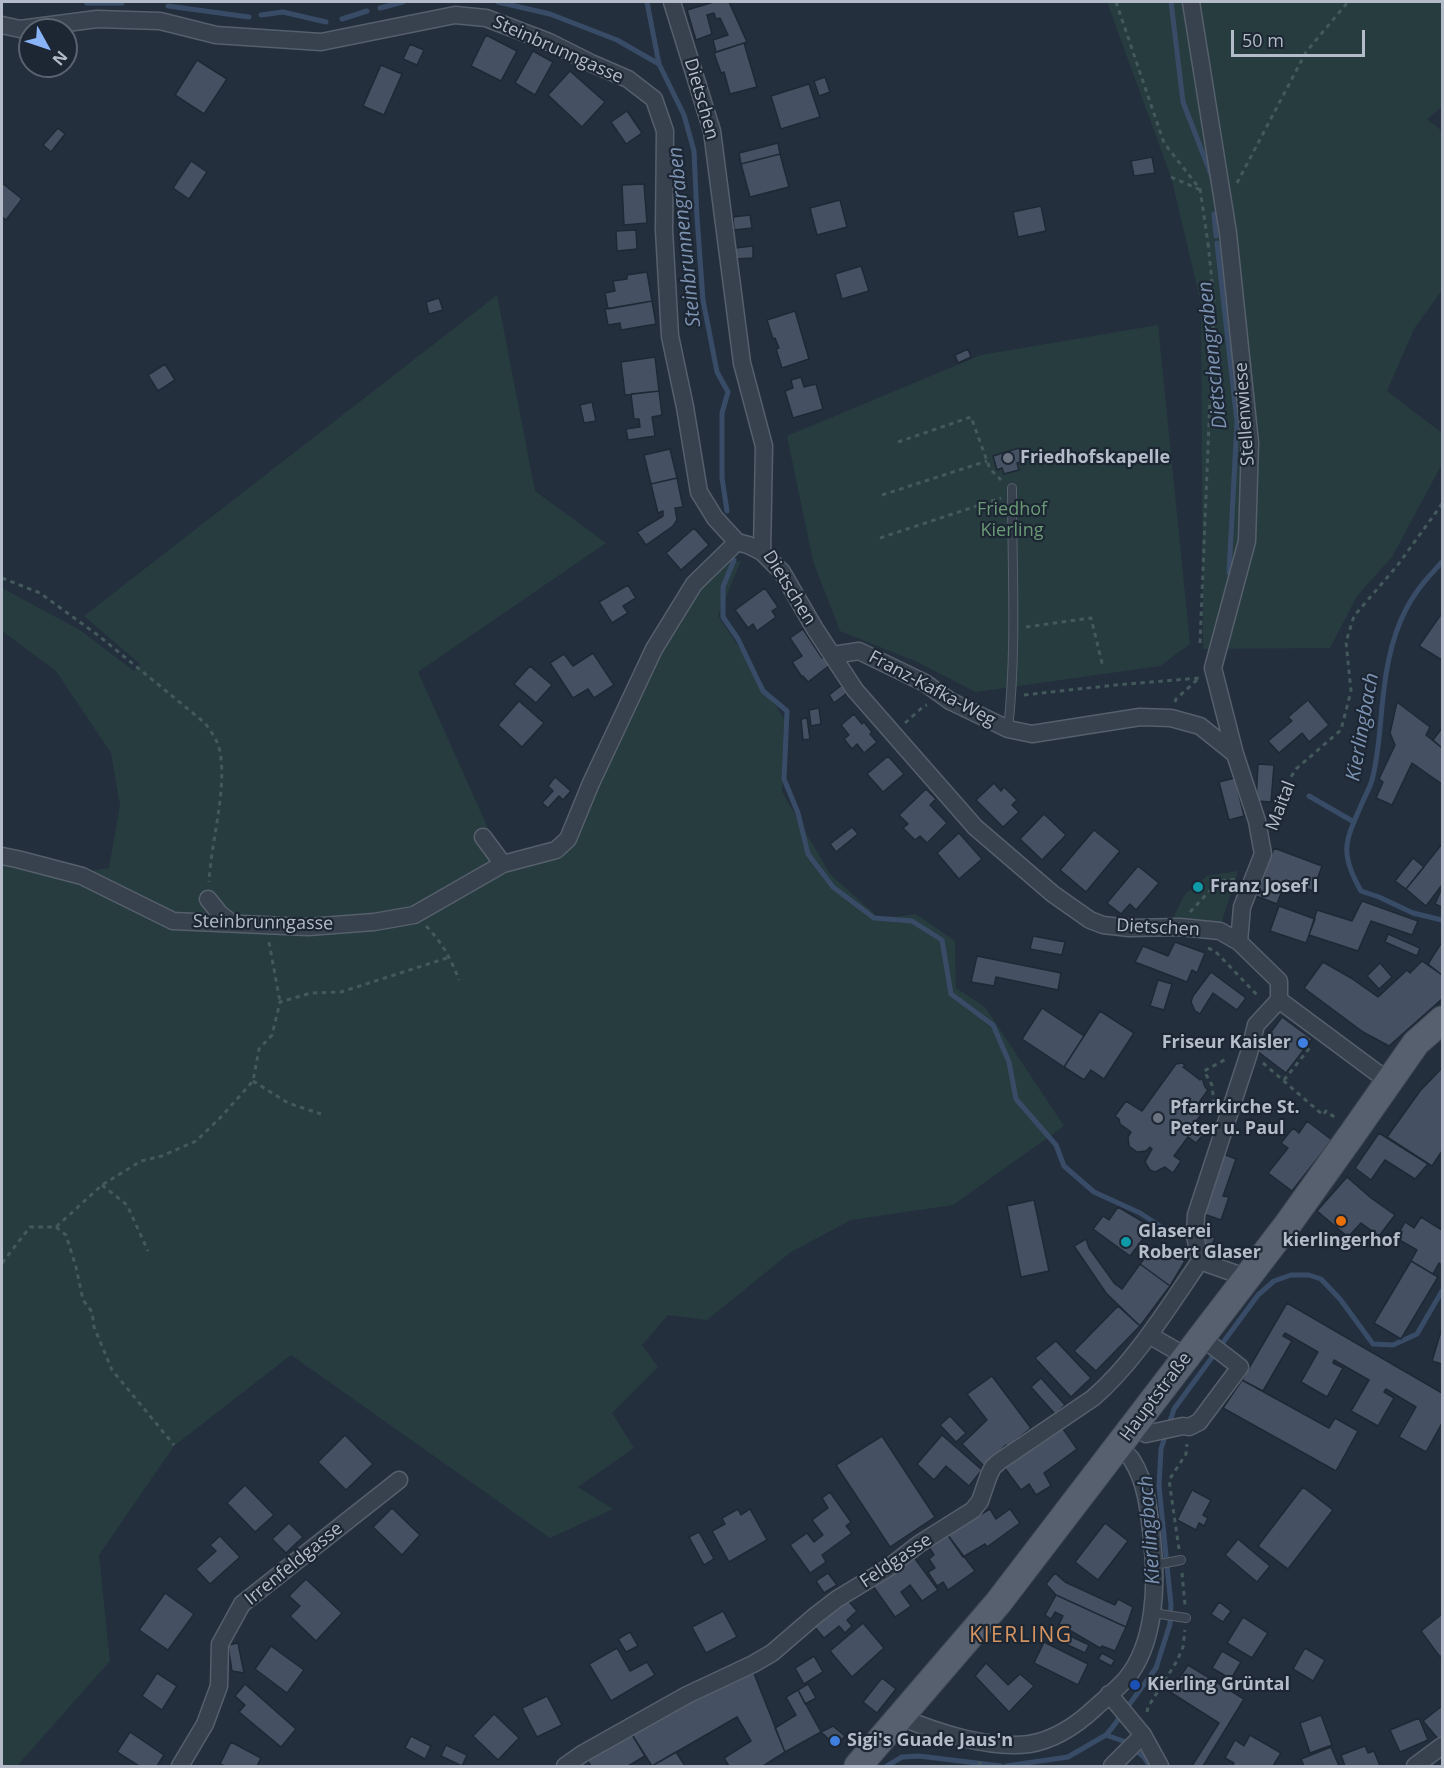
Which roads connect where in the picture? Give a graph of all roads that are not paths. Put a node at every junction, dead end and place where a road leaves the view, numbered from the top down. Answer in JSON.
{"nodes":[{"id":1,"x":672,"y":2,"type":"edge"},
{"id":2,"x":1191,"y":2,"type":"edge"},
{"id":3,"x":2,"y":25,"type":"edge"},
{"id":4,"x":1012,"y":491,"type":"road end"},
{"id":5,"x":737,"y":542,"type":"junction"},
{"id":6,"x":762,"y":552,"type":"junction"},
{"id":7,"x":832,"y":655,"type":"junction"},
{"id":8,"x":1008,"y":729,"type":"junction"},
{"id":9,"x":1235,"y":754,"type":"junction"},
{"id":10,"x":483,"y":837,"type":"dead end"},
{"id":11,"x":1263,"y":854,"type":"joint"},
{"id":12,"x":2,"y":856,"type":"edge"},
{"id":13,"x":503,"y":864,"type":"junction"},
{"id":14,"x":208,"y":899,"type":"road end"},
{"id":15,"x":232,"y":923,"type":"junction"},
{"id":16,"x":1239,"y":942,"type":"junction"},
{"id":17,"x":1279,"y":1000,"type":"junction"},
{"id":18,"x":1443,"y":1020,"type":"edge"},
{"id":19,"x":1388,"y":1081,"type":"junction"},
{"id":20,"x":1200,"y":1261,"type":"junction"},
{"id":21,"x":1248,"y":1278,"type":"junction"},
{"id":22,"x":1149,"y":1335,"type":"junction"},
{"id":23,"x":1200,"y":1347,"type":"junction"},
{"id":24,"x":1136,"y":1435,"type":"junction"},
{"id":25,"x":399,"y":1480,"type":"dead end"},
{"id":26,"x":1181,"y":1560,"type":"road end"},
{"id":27,"x":1155,"y":1565,"type":"junction"},
{"id":28,"x":1153,"y":1613,"type":"junction"},
{"id":29,"x":1186,"y":1618,"type":"road end"},
{"id":30,"x":1115,"y":1701,"type":"junction"},
{"id":31,"x":901,"y":1718,"type":"junction"},
{"id":32,"x":1139,"y":1730,"type":"junction"},
{"id":33,"x":1443,"y":1746,"type":"edge"},
{"id":34,"x":180,"y":1767,"type":"edge"},
{"id":35,"x":565,"y":1767,"type":"edge"},
{"id":36,"x":858,"y":1767,"type":"edge"},
{"id":37,"x":1112,"y":1767,"type":"edge"},
{"id":38,"x":1160,"y":1767,"type":"edge"},
{"id":39,"x":1415,"y":1767,"type":"edge"}],
"edges":[{"from":1,"to":6,"type":"street","name":"Dietschen"},
{"from":2,"to":9,"type":"street","name":"Stellenwiese"},
{"from":3,"to":5,"type":"street","name":"Steinbrunngasse"},
{"from":4,"to":8,"type":"lane"},
{"from":5,"to":6,"type":"street","name":"Steinbrunngasse"},
{"from":5,"to":13,"type":"street","name":"Steinbrunngasse"},
{"from":6,"to":7,"type":"street","name":"Dietschen"},
{"from":7,"to":8,"type":"street","name":"Franz-Kafka-Weg"},
{"from":7,"to":16,"type":"street","name":"Dietschen"},
{"from":8,"to":9,"type":"street","name":"Franz-Kafka-Weg"},
{"from":9,"to":11,"type":"street","name":"Stellenwiese"},
{"from":10,"to":13,"type":"street"},
{"from":11,"to":16,"type":"street","name":"Maital"},
{"from":12,"to":15,"type":"street","name":"Steinbrunngasse"},
{"from":13,"to":15,"type":"street","name":"Steinbrunngasse"},
{"from":14,"to":15,"type":"street"},
{"from":16,"to":17,"type":"street"},
{"from":17,"to":19,"type":"street"},
{"from":17,"to":20,"type":"street"},
{"from":18,"to":19,"type":"main road","name":"Hauptstraße"},
{"from":19,"to":21,"type":"main road","name":"Hauptstraße"},
{"from":20,"to":21,"type":"street"},
{"from":20,"to":22,"type":"street"},
{"from":21,"to":23,"type":"main road","name":"Hauptstraße"},
{"from":22,"to":23,"type":"street"},
{"from":22,"to":35,"type":"street","name":"Feldgasse"},
{"from":23,"to":24,"type":"main road","name":"Hauptstraße"},
{"from":23,"to":24,"type":"street"},
{"from":24,"to":27,"type":"street"},
{"from":24,"to":31,"type":"main road","name":"Hauptstraße"},
{"from":25,"to":34,"type":"street","name":"Irrenfeldgasse"},
{"from":26,"to":27,"type":"lane"},
{"from":27,"to":28,"type":"street"},
{"from":28,"to":29,"type":"lane"},
{"from":28,"to":30,"type":"street"},
{"from":30,"to":31,"type":"street"},
{"from":30,"to":32,"type":"street"},
{"from":31,"to":36,"type":"main road","name":"Hauptstraße"},
{"from":32,"to":37,"type":"street"},
{"from":32,"to":38,"type":"street"},
{"from":33,"to":39,"type":"street"}]}
